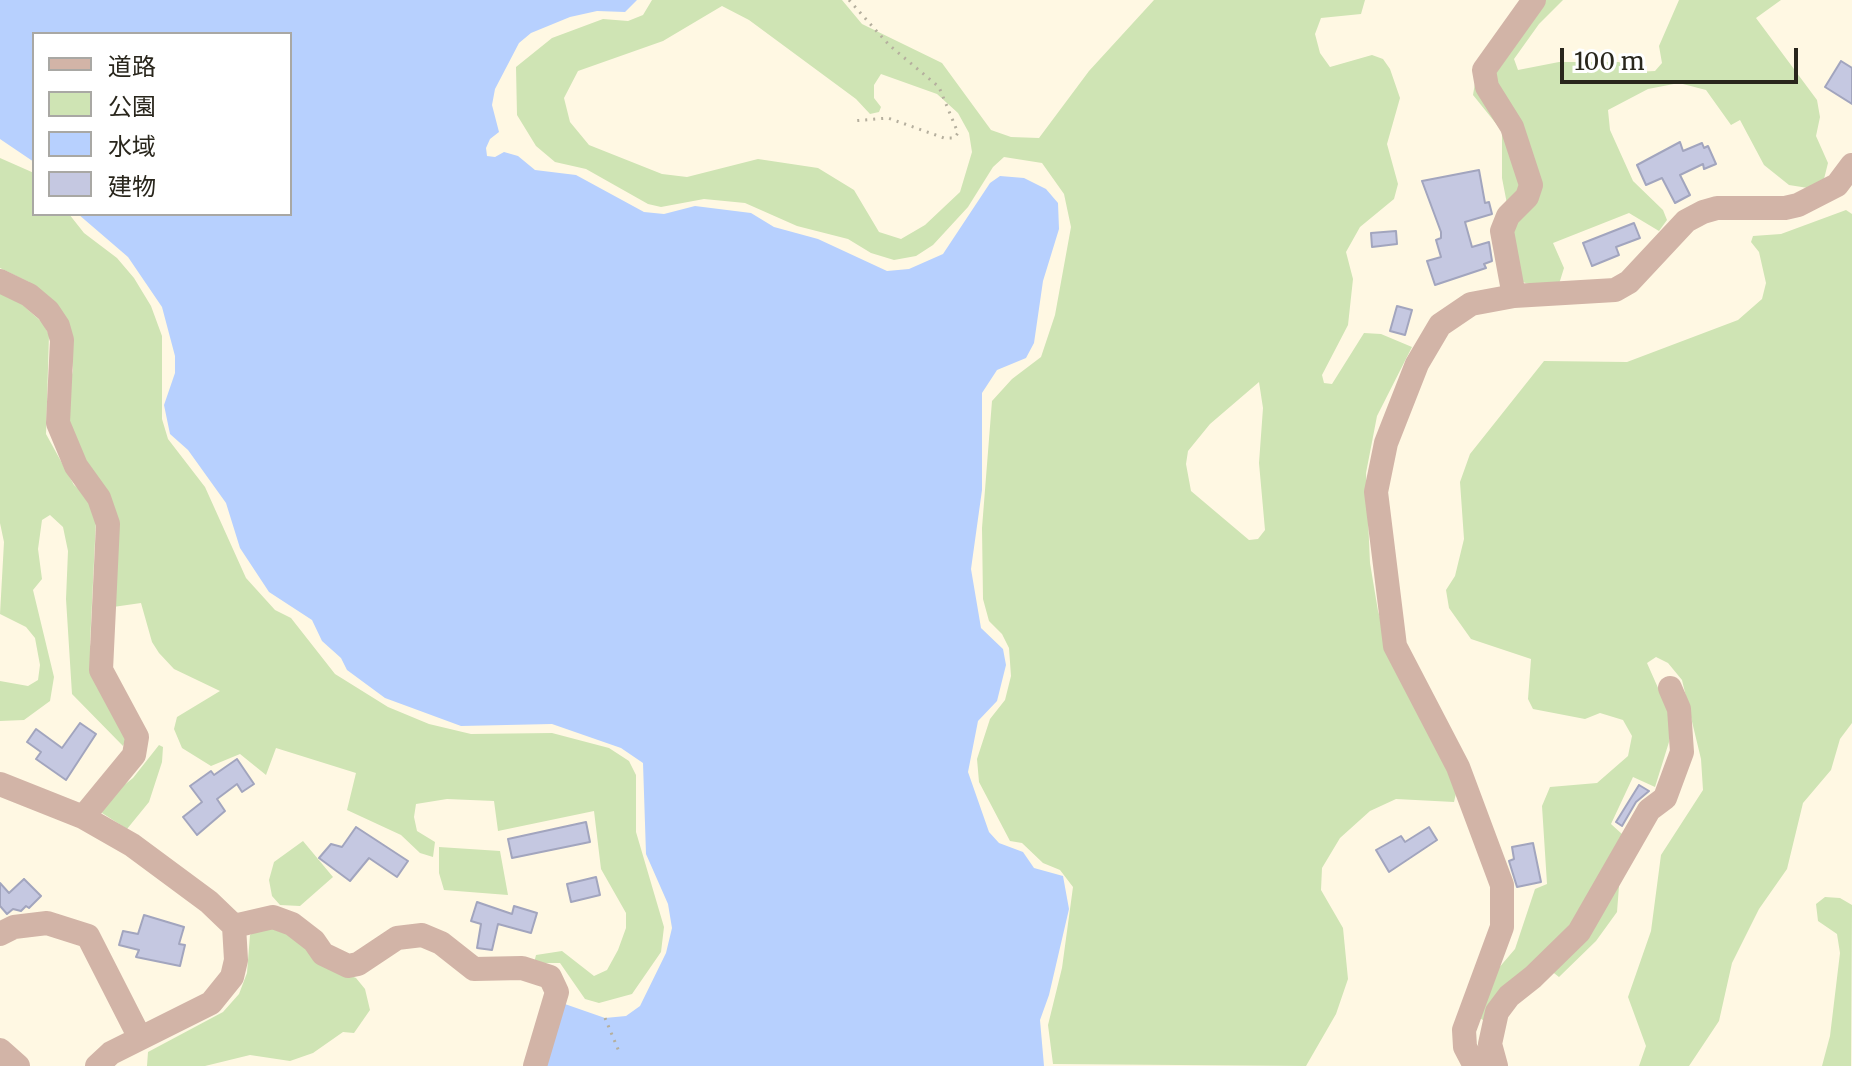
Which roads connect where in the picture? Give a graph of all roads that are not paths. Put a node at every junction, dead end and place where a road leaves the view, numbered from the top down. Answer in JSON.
{"nodes":[{"id":1,"x":1534,"y":0,"type":"edge"},
{"id":2,"x":1852,"y":165,"type":"edge"},
{"id":3,"x":0,"y":281,"type":"edge"},
{"id":4,"x":1514,"y":296,"type":"junction"},
{"id":5,"x":1670,"y":688,"type":"dead end"},
{"id":6,"x":0,"y":784,"type":"edge"},
{"id":7,"x":83,"y":817,"type":"junction"},
{"id":8,"x":234,"y":926,"type":"junction"},
{"id":9,"x":0,"y":934,"type":"edge"},
{"id":10,"x":140,"y":1038,"type":"junction"},
{"id":11,"x":0,"y":1050,"type":"edge"},
{"id":12,"x":18,"y":1066,"type":"edge"},
{"id":13,"x":97,"y":1066,"type":"edge"},
{"id":14,"x":535,"y":1066,"type":"edge"},
{"id":15,"x":1475,"y":1066,"type":"edge"},
{"id":16,"x":1496,"y":1066,"type":"edge"}],
"edges":[{"from":1,"to":4,"type":"street"},
{"from":2,"to":4,"type":"street"},
{"from":3,"to":7,"type":"street"},
{"from":4,"to":15,"type":"street"},
{"from":5,"to":16,"type":"street"},
{"from":6,"to":7,"type":"street"},
{"from":7,"to":8,"type":"street"},
{"from":8,"to":10,"type":"street"},
{"from":8,"to":14,"type":"street"},
{"from":9,"to":10,"type":"street"},
{"from":10,"to":13,"type":"street"},
{"from":11,"to":12,"type":"street"}]}
